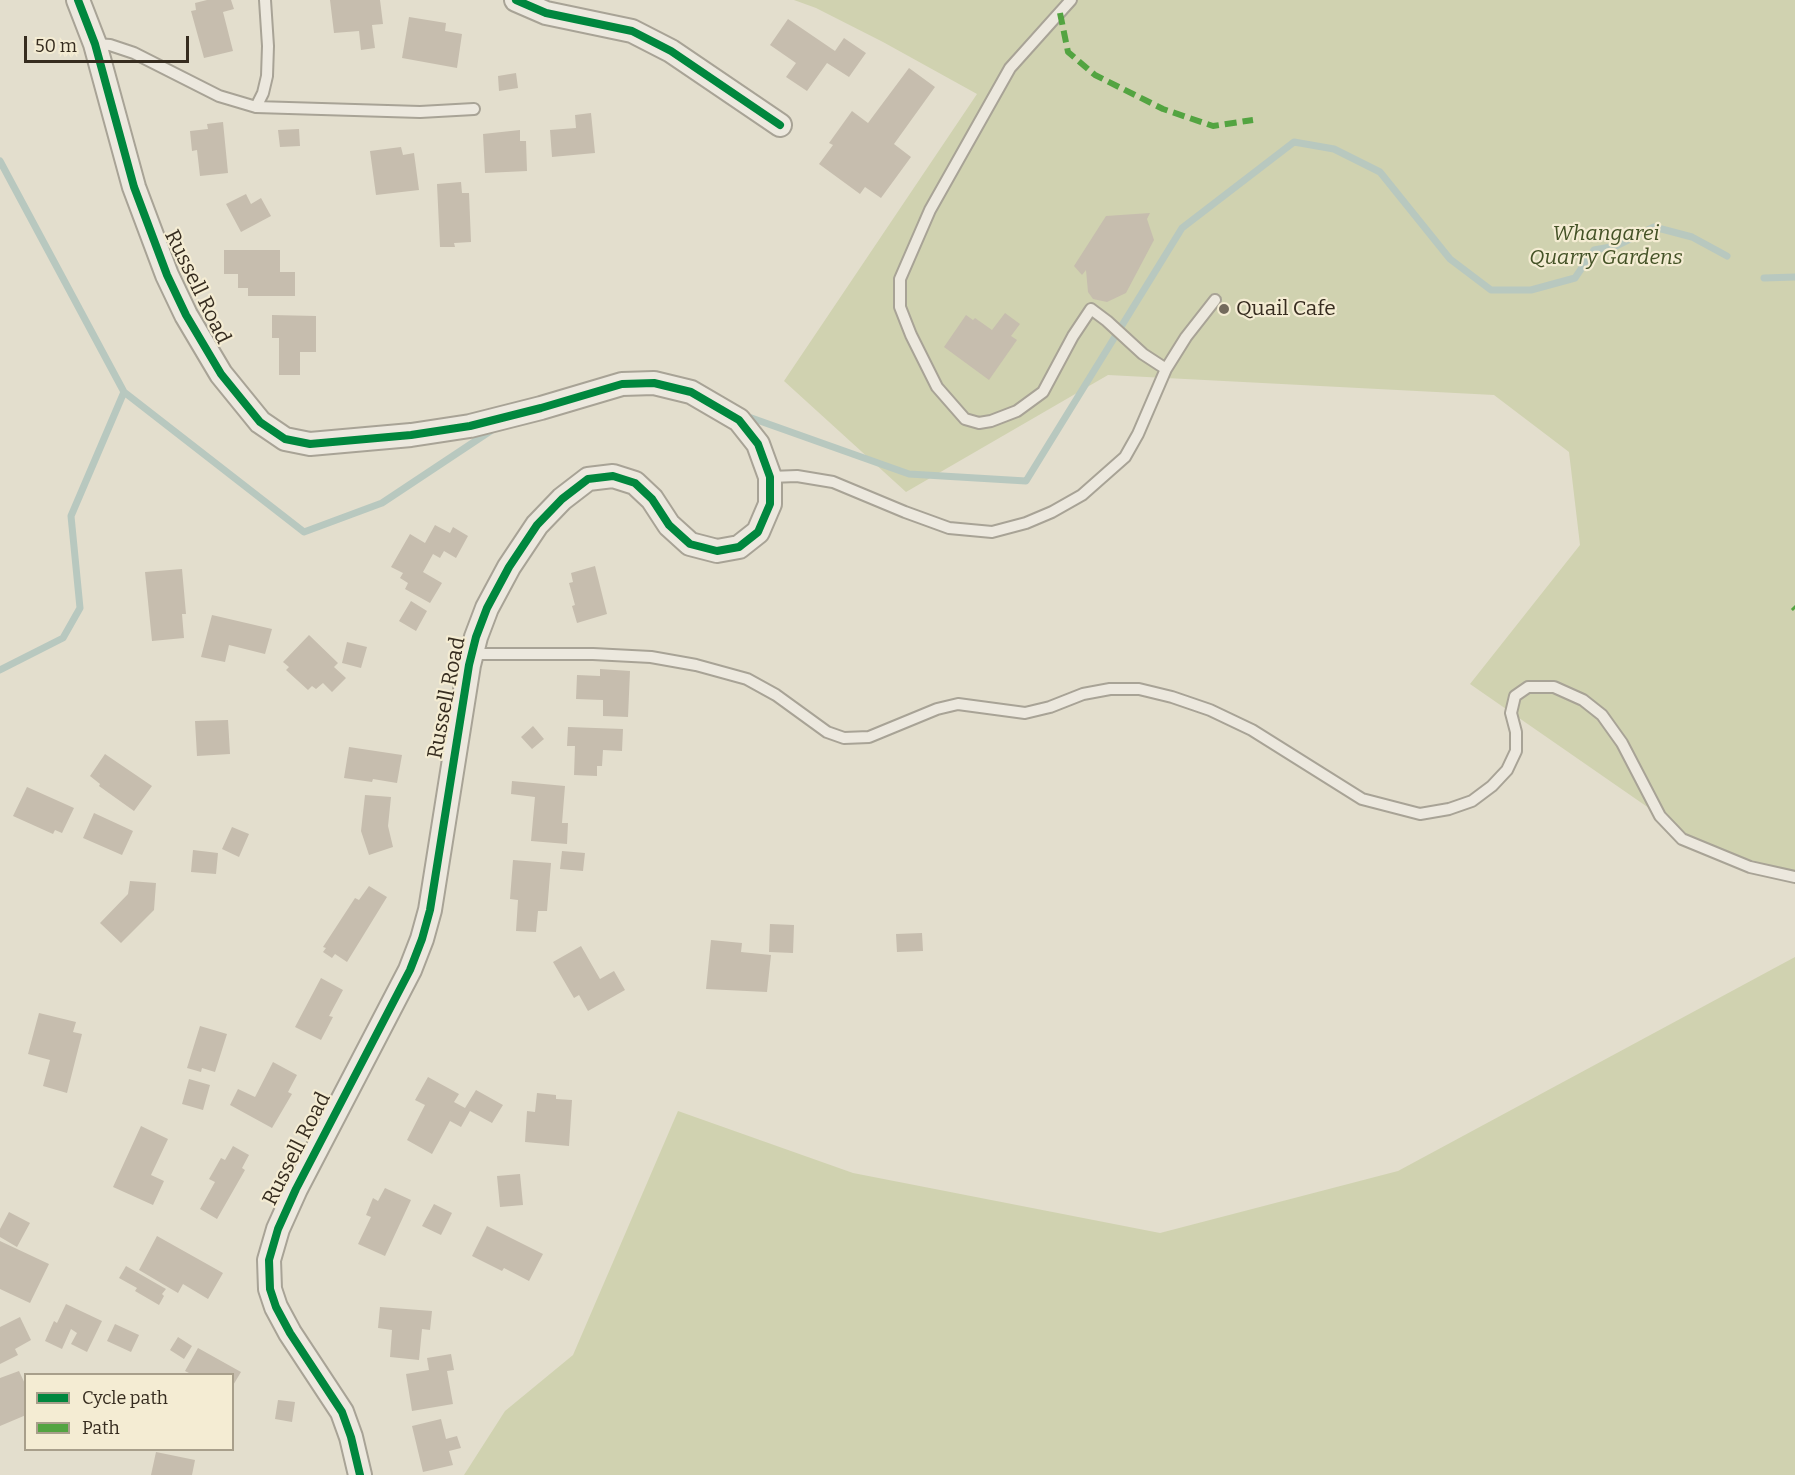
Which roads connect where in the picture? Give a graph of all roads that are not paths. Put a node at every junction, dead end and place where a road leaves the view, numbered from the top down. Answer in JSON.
{"nodes":[{"id":1,"x":78,"y":0,"type":"edge"},
{"id":2,"x":265,"y":0,"type":"edge"},
{"id":3,"x":516,"y":0,"type":"edge"},
{"id":4,"x":1071,"y":0,"type":"edge"},
{"id":5,"x":95,"y":44,"type":"junction"},
{"id":6,"x":256,"y":107,"type":"junction"},
{"id":7,"x":474,"y":109,"type":"dead end"},
{"id":8,"x":780,"y":125,"type":"dead end"},
{"id":9,"x":1215,"y":300,"type":"dead end"},
{"id":10,"x":1166,"y":369,"type":"junction"},
{"id":11,"x":771,"y":477,"type":"junction"},
{"id":12,"x":472,"y":654,"type":"junction"},
{"id":13,"x":1795,"y":877,"type":"edge"},
{"id":14,"x":360,"y":1475,"type":"edge"}],
"edges":[{"from":1,"to":5,"type":"street","name":"Russell Road"},
{"from":2,"to":6,"type":"lane"},
{"from":3,"to":8,"type":"street"},
{"from":4,"to":10,"type":"lane"},
{"from":5,"to":6,"type":"lane"},
{"from":5,"to":11,"type":"street","name":"Russell Road"},
{"from":6,"to":7,"type":"lane"},
{"from":9,"to":10,"type":"lane"},
{"from":10,"to":11,"type":"lane"},
{"from":11,"to":12,"type":"street","name":"Russell Road"},
{"from":12,"to":13,"type":"lane"},
{"from":12,"to":14,"type":"street","name":"Russell Road"}]}
